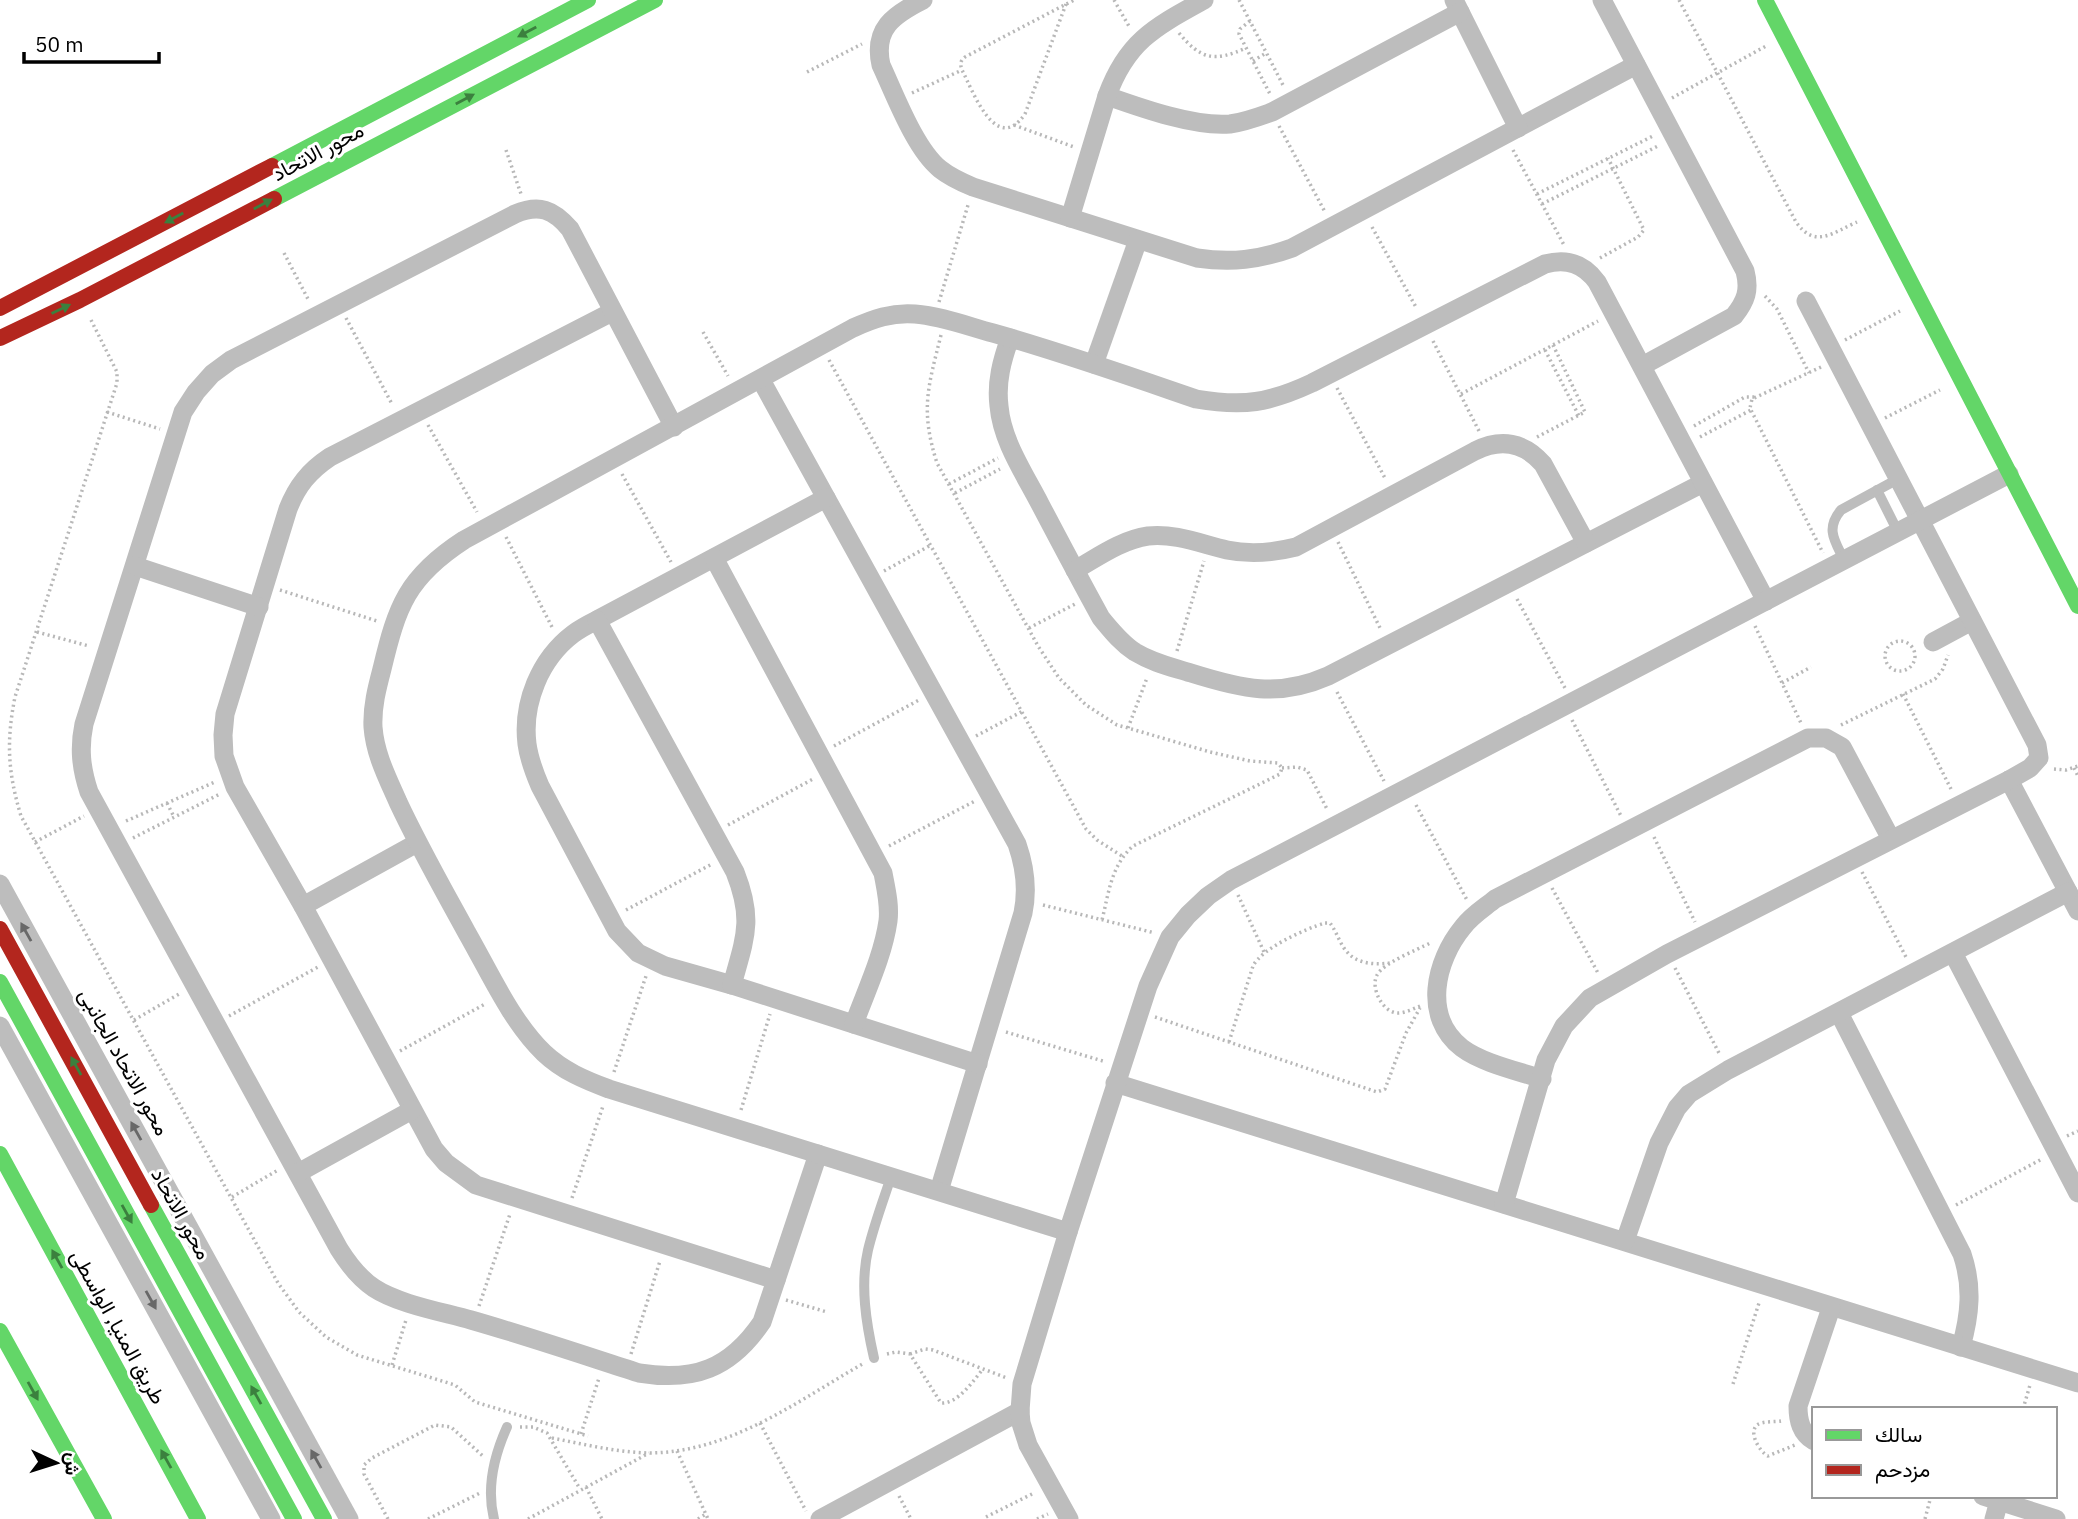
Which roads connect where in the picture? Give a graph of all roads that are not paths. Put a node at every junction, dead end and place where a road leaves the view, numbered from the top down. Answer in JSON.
{"nodes":[{"id":1,"x":588,"y":0,"type":"edge"},
{"id":2,"x":655,"y":0,"type":"edge"},
{"id":3,"x":923,"y":0,"type":"edge"},
{"id":4,"x":1204,"y":0,"type":"edge"},
{"id":5,"x":1602,"y":0,"type":"edge"},
{"id":6,"x":1765,"y":0,"type":"edge"},
{"id":7,"x":1457,"y":6,"type":"edge"},
{"id":8,"x":1636,"y":65,"type":"junction"},
{"id":9,"x":1107,"y":96,"type":"junction"},
{"id":10,"x":1512,"y":132,"type":"junction"},
{"id":11,"x":1070,"y":218,"type":"junction"},
{"id":12,"x":1138,"y":240,"type":"junction"},
{"id":13,"x":1806,"y":301,"type":"dead end"},
{"id":14,"x":0,"y":308,"type":"edge"},
{"id":15,"x":612,"y":312,"type":"junction"},
{"id":16,"x":0,"y":338,"type":"edge"},
{"id":17,"x":1010,"y":338,"type":"junction"},
{"id":18,"x":1094,"y":364,"type":"junction"},
{"id":19,"x":1642,"y":366,"type":"junction"},
{"id":20,"x":761,"y":380,"type":"junction"},
{"id":21,"x":674,"y":427,"type":"junction"},
{"id":22,"x":2009,"y":474,"type":"junction"},
{"id":23,"x":1898,"y":479,"type":"junction"},
{"id":24,"x":1703,"y":483,"type":"junction"},
{"id":25,"x":1877,"y":490,"type":"junction"},
{"id":26,"x":826,"y":498,"type":"junction"},
{"id":27,"x":1920,"y":521,"type":"junction"},
{"id":28,"x":1898,"y":532,"type":"junction"},
{"id":29,"x":1586,"y":543,"type":"junction"},
{"id":30,"x":714,"y":558,"type":"junction"},
{"id":31,"x":1837,"y":564,"type":"junction"},
{"id":32,"x":135,"y":566,"type":"junction"},
{"id":33,"x":2058,"y":568,"type":"junction"},
{"id":34,"x":1075,"y":570,"type":"junction"},
{"id":35,"x":2078,"y":571,"type":"edge"},
{"id":36,"x":1766,"y":601,"type":"junction"},
{"id":37,"x":2078,"y":606,"type":"edge"},
{"id":38,"x":259,"y":607,"type":"junction"},
{"id":39,"x":597,"y":620,"type":"junction"},
{"id":40,"x":1972,"y":621,"type":"junction"},
{"id":41,"x":1941,"y":638,"type":"road end"},
{"id":42,"x":2009,"y":780,"type":"junction"},
{"id":43,"x":1891,"y":839,"type":"junction"},
{"id":44,"x":417,"y":843,"type":"junction"},
{"id":45,"x":0,"y":884,"type":"edge"},
{"id":46,"x":2068,"y":892,"type":"junction"},
{"id":47,"x":303,"y":905,"type":"junction"},
{"id":48,"x":2078,"y":911,"type":"edge"},
{"id":49,"x":0,"y":929,"type":"edge"},
{"id":50,"x":1953,"y":953,"type":"junction"},
{"id":51,"x":0,"y":982,"type":"edge"},
{"id":52,"x":732,"y":985,"type":"junction"},
{"id":53,"x":1839,"y":1013,"type":"junction"},
{"id":54,"x":854,"y":1024,"type":"junction"},
{"id":55,"x":0,"y":1026,"type":"edge"},
{"id":56,"x":978,"y":1064,"type":"junction"},
{"id":57,"x":1118,"y":1075,"type":"junction"},
{"id":58,"x":1542,"y":1079,"type":"junction"},
{"id":59,"x":412,"y":1110,"type":"junction"},
{"id":60,"x":0,"y":1154,"type":"edge"},
{"id":61,"x":818,"y":1154,"type":"junction"},
{"id":62,"x":295,"y":1167,"type":"junction"},
{"id":63,"x":891,"y":1177,"type":"junction"},
{"id":64,"x":939,"y":1191,"type":"junction"},
{"id":65,"x":2078,"y":1193,"type":"edge"},
{"id":66,"x":1504,"y":1204,"type":"junction"},
{"id":67,"x":1068,"y":1232,"type":"junction"},
{"id":68,"x":1625,"y":1241,"type":"junction"},
{"id":69,"x":773,"y":1288,"type":"junction"},
{"id":70,"x":1831,"y":1308,"type":"junction"},
{"id":71,"x":0,"y":1331,"type":"edge"},
{"id":72,"x":1961,"y":1347,"type":"junction"},
{"id":73,"x":874,"y":1358,"type":"road end"},
{"id":74,"x":2078,"y":1384,"type":"edge"},
{"id":75,"x":1020,"y":1411,"type":"junction"},
{"id":76,"x":508,"y":1427,"type":"road end"},
{"id":77,"x":1812,"y":1440,"type":"edge"},
{"id":78,"x":263,"y":1463,"type":"junction"},
{"id":79,"x":246,"y":1472,"type":"junction"},
{"id":80,"x":1992,"y":1506,"type":"edge"},
{"id":81,"x":104,"y":1519,"type":"edge"},
{"id":82,"x":198,"y":1519,"type":"edge"},
{"id":83,"x":271,"y":1519,"type":"edge"},
{"id":84,"x":294,"y":1519,"type":"edge"},
{"id":85,"x":324,"y":1519,"type":"edge"},
{"id":86,"x":349,"y":1519,"type":"edge"},
{"id":87,"x":494,"y":1519,"type":"edge"},
{"id":88,"x":820,"y":1519,"type":"edge"},
{"id":89,"x":1069,"y":1519,"type":"edge"},
{"id":90,"x":2056,"y":1519,"type":"edge"}],
"edges":[{"from":1,"to":14,"type":"street","name":"محور الاتحاد","one_way":true},
{"from":16,"to":2,"type":"street","name":"محور الاتحاد","one_way":true},
{"from":3,"to":11,"type":"street"},
{"from":4,"to":9,"type":"street"},
{"from":5,"to":8,"type":"street"},
{"from":6,"to":22,"type":"street"},
{"from":7,"to":9,"type":"street"},
{"from":7,"to":10,"type":"street"},
{"from":8,"to":10,"type":"street"},
{"from":8,"to":19,"type":"street"},
{"from":9,"to":11,"type":"street"},
{"from":10,"to":12,"type":"street"},
{"from":11,"to":12,"type":"street"},
{"from":12,"to":18,"type":"street"},
{"from":13,"to":23,"type":"street"},
{"from":15,"to":21,"type":"street"},
{"from":15,"to":32,"type":"street"},
{"from":15,"to":38,"type":"street"},
{"from":17,"to":18,"type":"street"},
{"from":17,"to":20,"type":"street"},
{"from":17,"to":34,"type":"street"},
{"from":18,"to":19,"type":"street"},
{"from":19,"to":24,"type":"street"},
{"from":20,"to":21,"type":"street"},
{"from":20,"to":26,"type":"street"},
{"from":21,"to":44,"type":"street"},
{"from":22,"to":27,"type":"street"},
{"from":22,"to":33,"type":"street"},
{"from":23,"to":25,"type":"lane"},
{"from":23,"to":27,"type":"street"},
{"from":24,"to":29,"type":"street"},
{"from":24,"to":36,"type":"street"},
{"from":25,"to":28,"type":"lane"},
{"from":25,"to":31,"type":"lane"},
{"from":26,"to":30,"type":"street"},
{"from":26,"to":56,"type":"street"},
{"from":27,"to":28,"type":"street"},
{"from":27,"to":40,"type":"street"},
{"from":28,"to":31,"type":"street"},
{"from":29,"to":34,"type":"street"},
{"from":29,"to":34,"type":"street"},
{"from":30,"to":39,"type":"street"},
{"from":30,"to":54,"type":"street"},
{"from":31,"to":36,"type":"street"},
{"from":32,"to":38,"type":"street"},
{"from":32,"to":62,"type":"street"},
{"from":33,"to":35,"type":"street"},
{"from":33,"to":37,"type":"street"},
{"from":36,"to":57,"type":"street"},
{"from":38,"to":47,"type":"street"},
{"from":39,"to":52,"type":"street"},
{"from":39,"to":52,"type":"street"},
{"from":40,"to":41,"type":"street"},
{"from":40,"to":42,"type":"street"},
{"from":42,"to":43,"type":"street"},
{"from":42,"to":46,"type":"street"},
{"from":43,"to":58,"type":"street"},
{"from":43,"to":58,"type":"street"},
{"from":44,"to":47,"type":"street"},
{"from":44,"to":61,"type":"street"},
{"from":86,"to":45,"type":"street","name":"محور الاتحاد الجانبى","one_way":true},
{"from":46,"to":48,"type":"street"},
{"from":46,"to":50,"type":"street"},
{"from":47,"to":59,"type":"street"},
{"from":85,"to":49,"type":"street","name":"محور الاتحاد","one_way":true},
{"from":50,"to":53,"type":"street"},
{"from":50,"to":65,"type":"street"},
{"from":51,"to":78,"type":"street","one_way":true},
{"from":52,"to":54,"type":"street"},
{"from":53,"to":68,"type":"street"},
{"from":53,"to":72,"type":"street"},
{"from":54,"to":56,"type":"street"},
{"from":55,"to":79,"type":"street","one_way":true},
{"from":56,"to":64,"type":"street"},
{"from":57,"to":66,"type":"street"},
{"from":57,"to":67,"type":"street"},
{"from":58,"to":66,"type":"street"},
{"from":59,"to":62,"type":"street"},
{"from":59,"to":69,"type":"street"},
{"from":82,"to":60,"type":"street","name":"طريق المنيا, الواسطى","one_way":true},
{"from":61,"to":63,"type":"street"},
{"from":61,"to":69,"type":"street"},
{"from":62,"to":69,"type":"street"},
{"from":63,"to":64,"type":"street"},
{"from":63,"to":73,"type":"lane"},
{"from":64,"to":67,"type":"street"},
{"from":66,"to":68,"type":"street"},
{"from":67,"to":75,"type":"street"},
{"from":68,"to":70,"type":"street"},
{"from":70,"to":72,"type":"street"},
{"from":70,"to":77,"type":"street"},
{"from":71,"to":81,"type":"street","one_way":true},
{"from":72,"to":74,"type":"street"},
{"from":75,"to":88,"type":"street"},
{"from":75,"to":89,"type":"street"},
{"from":76,"to":87,"type":"lane"},
{"from":78,"to":79,"type":"street"},
{"from":78,"to":84,"type":"street"},
{"from":79,"to":83,"type":"street"},
{"from":80,"to":90,"type":"street"}]}
